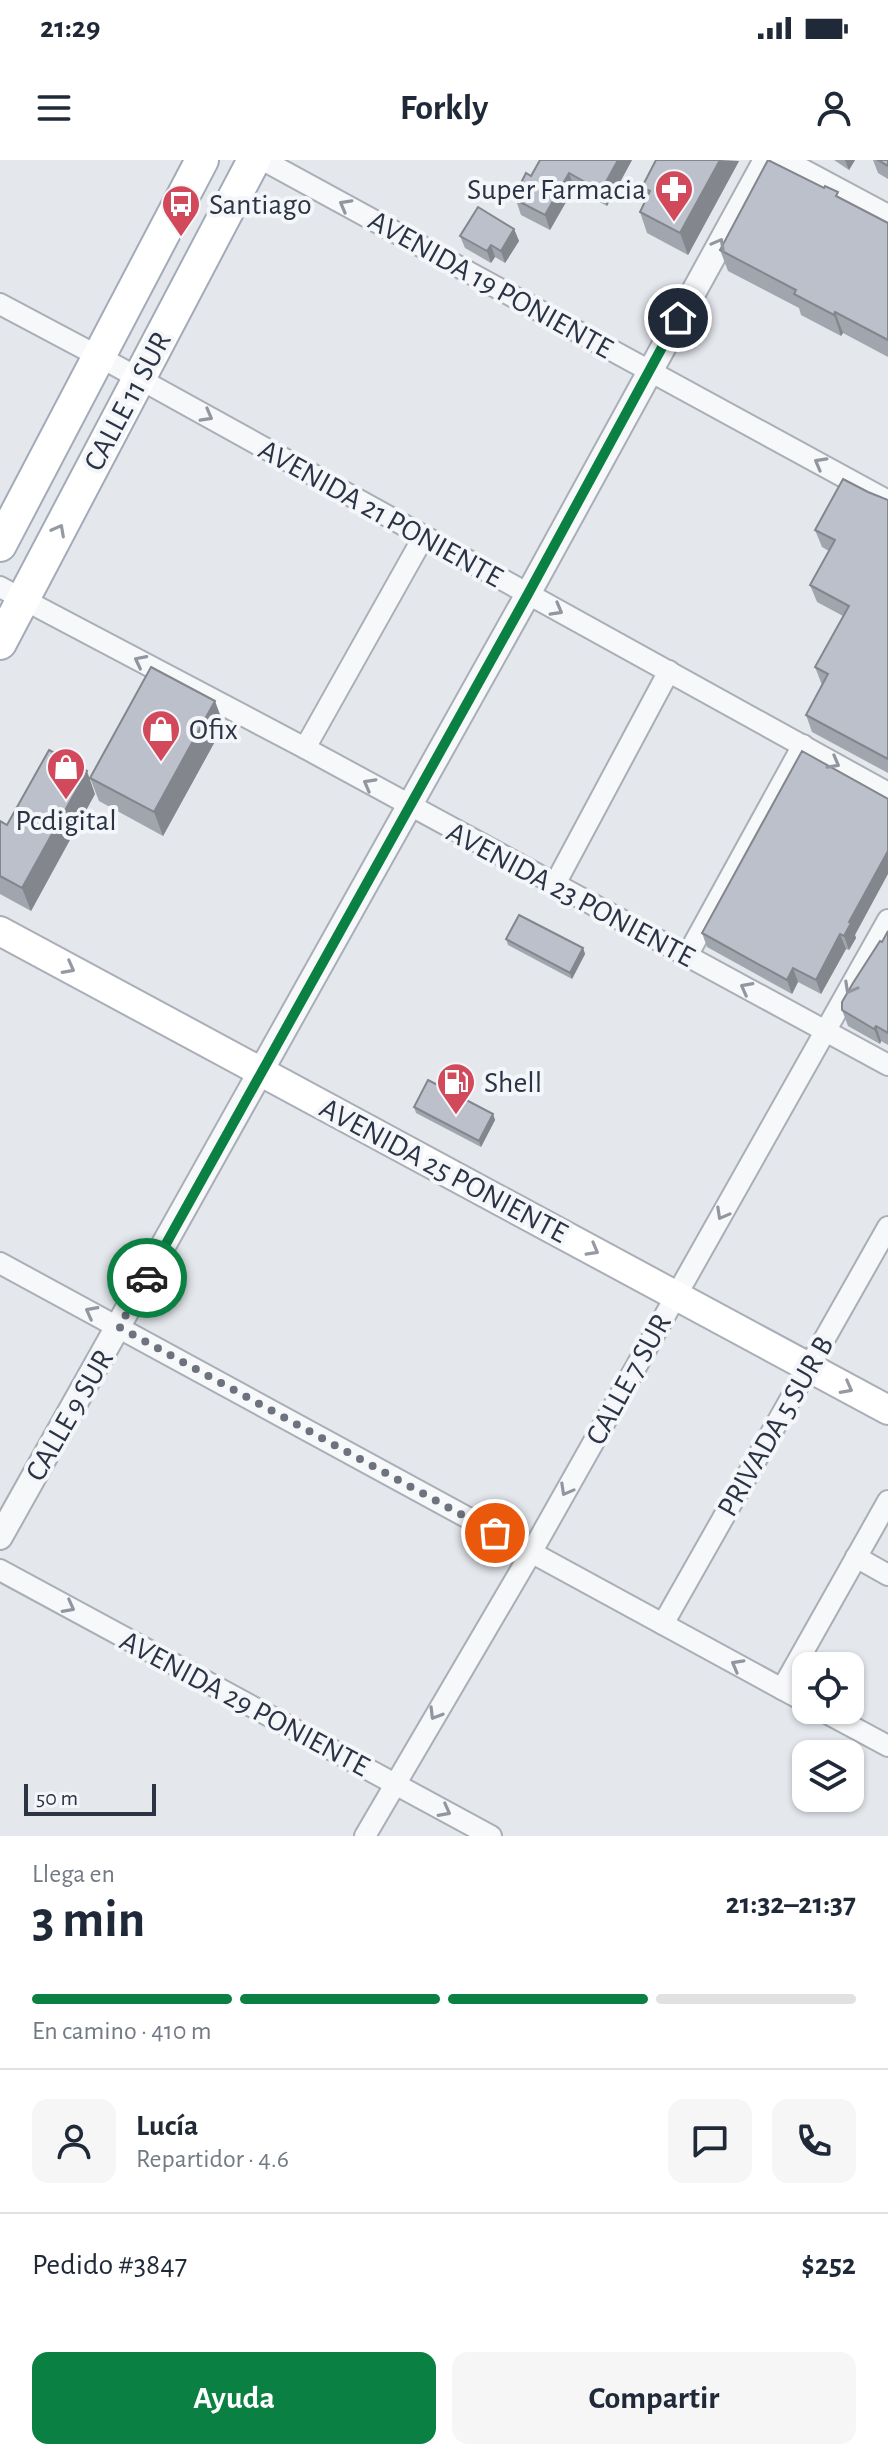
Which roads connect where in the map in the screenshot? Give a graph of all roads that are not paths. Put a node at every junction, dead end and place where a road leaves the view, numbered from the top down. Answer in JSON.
{"nodes":[{"id":1,"x":202,"y":160,"type":"edge"},
{"id":2,"x":254,"y":160,"type":"edge"},
{"id":3,"x":263,"y":160,"type":"edge"},
{"id":4,"x":766,"y":160,"type":"edge"},
{"id":5,"x":785,"y":160,"type":"edge"},
{"id":6,"x":888,"y":215,"type":"edge"},
{"id":7,"x":0,"y":304,"type":"edge"},
{"id":8,"x":99,"y":356,"type":"junction"},
{"id":9,"x":649,"y":370,"type":"junction"},
{"id":10,"x":139,"y":378,"type":"junction"},
{"id":11,"x":888,"y":501,"type":"edge"},
{"id":12,"x":424,"y":536,"type":"junction"},
{"id":13,"x":0,"y":545,"type":"edge"},
{"id":14,"x":12,"y":593,"type":"edge"},
{"id":15,"x":528,"y":594,"type":"junction"},
{"id":16,"x":0,"y":643,"type":"edge"},
{"id":17,"x":669,"y":671,"type":"junction"},
{"id":18,"x":803,"y":745,"type":"junction"},
{"id":19,"x":305,"y":748,"type":"junction"},
{"id":20,"x":888,"y":793,"type":"edge"},
{"id":21,"x":410,"y":806,"type":"junction"},
{"id":22,"x":555,"y":884,"type":"junction"},
{"id":23,"x":888,"y":920,"type":"edge"},
{"id":24,"x":0,"y":931,"type":"edge"},
{"id":25,"x":687,"y":956,"type":"junction"},
{"id":26,"x":825,"y":1031,"type":"junction"},
{"id":27,"x":888,"y":1065,"type":"edge"},
{"id":28,"x":262,"y":1072,"type":"junction"},
{"id":29,"x":888,"y":1227,"type":"edge"},
{"id":30,"x":0,"y":1263,"type":"edge"},
{"id":31,"x":676,"y":1295,"type":"junction"},
{"id":32,"x":119,"y":1327,"type":"junction"},
{"id":33,"x":809,"y":1367,"type":"junction"},
{"id":34,"x":888,"y":1410,"type":"edge"},
{"id":35,"x":888,"y":1501,"type":"edge"},
{"id":36,"x":0,"y":1537,"type":"edge"},
{"id":37,"x":531,"y":1553,"type":"junction"},
{"id":38,"x":856,"y":1557,"type":"junction"},
{"id":39,"x":0,"y":1570,"type":"edge"},
{"id":40,"x":888,"y":1575,"type":"edge"},
{"id":41,"x":663,"y":1624,"type":"junction"},
{"id":42,"x":782,"y":1689,"type":"junction"},
{"id":43,"x":792,"y":1694,"type":"edge"},
{"id":44,"x":847,"y":1724,"type":"edge"},
{"id":45,"x":888,"y":1746,"type":"edge"},
{"id":46,"x":394,"y":1784,"type":"junction"},
{"id":47,"x":365,"y":1836,"type":"edge"},
{"id":48,"x":491,"y":1836,"type":"edge"}],
"edges":[{"from":1,"to":8,"type":"main road","name":"CALLE 11 SUR"},
{"from":2,"to":10,"type":"main road","name":"CALLE 11 SUR"},
{"from":9,"to":3,"type":"street","name":"AVENIDA 19 PONIENTE","one_way":true},
{"from":9,"to":4,"type":"street","name":"CALLE 9 SUR","one_way":true},
{"from":5,"to":6,"type":"street"},
{"from":7,"to":8,"type":"street","name":"AVENIDA 21 PONIENTE"},
{"from":8,"to":10,"type":"street","name":"AVENIDA 21 PONIENTE"},
{"from":8,"to":13,"type":"main road","name":"CALLE 11 SUR"},
{"from":11,"to":9,"type":"street","name":"AVENIDA 19 PONIENTE","one_way":true},
{"from":9,"to":15,"type":"street","name":"CALLE 9 SUR"},
{"from":10,"to":12,"type":"street","name":"AVENIDA 21 PONIENTE","one_way":true},
{"from":14,"to":10,"type":"main road","name":"CALLE 11 SUR","one_way":true},
{"from":12,"to":15,"type":"street","name":"AVENIDA 21 PONIENTE"},
{"from":12,"to":19,"type":"street"},
{"from":14,"to":16,"type":"main road","name":"CALLE 11 SUR"},
{"from":19,"to":14,"type":"street","name":"AVENIDA 23 PONIENTE","one_way":true},
{"from":15,"to":17,"type":"street","name":"AVENIDA 21 PONIENTE","one_way":true},
{"from":15,"to":21,"type":"street","name":"CALLE 9 SUR"},
{"from":17,"to":18,"type":"street","name":"AVENIDA 21 PONIENTE"},
{"from":17,"to":22,"type":"street"},
{"from":18,"to":20,"type":"street","name":"AVENIDA 21 PONIENTE","one_way":true},
{"from":18,"to":25,"type":"street"},
{"from":21,"to":19,"type":"street","name":"AVENIDA 23 PONIENTE","one_way":true},
{"from":21,"to":22,"type":"street","name":"AVENIDA 23 PONIENTE"},
{"from":21,"to":28,"type":"street","name":"CALLE 9 SUR"},
{"from":22,"to":25,"type":"street","name":"AVENIDA 23 PONIENTE"},
{"from":23,"to":26,"type":"street","name":"CALLE 7 SUR","one_way":true},
{"from":24,"to":28,"type":"main road","name":"AVENIDA 25 PONIENTE","one_way":true},
{"from":26,"to":25,"type":"street","name":"AVENIDA 23 PONIENTE","one_way":true},
{"from":26,"to":27,"type":"street","name":"AVENIDA 23 PONIENTE"},
{"from":26,"to":31,"type":"street","name":"CALLE 7 SUR","one_way":true},
{"from":28,"to":31,"type":"main road","name":"AVENIDA 25 PONIENTE","one_way":true},
{"from":28,"to":32,"type":"street","name":"CALLE 9 SUR"},
{"from":29,"to":33,"type":"street","name":"PRIVADA 5 SUR B"},
{"from":32,"to":30,"type":"street","one_way":true},
{"from":31,"to":33,"type":"main road","name":"AVENIDA 25 PONIENTE"},
{"from":31,"to":37,"type":"street","name":"CALLE 7 SUR","one_way":true},
{"from":32,"to":36,"type":"street","name":"CALLE 9 SUR"},
{"from":32,"to":37,"type":"street"},
{"from":33,"to":34,"type":"main road","name":"AVENIDA 25 PONIENTE","one_way":true},
{"from":33,"to":41,"type":"street","name":"PRIVADA 5 SUR B"},
{"from":35,"to":38,"type":"street"},
{"from":37,"to":41,"type":"street"},
{"from":37,"to":46,"type":"street","name":"CALLE 7 SUR","one_way":true},
{"from":38,"to":40,"type":"street"},
{"from":38,"to":42,"type":"street"},
{"from":39,"to":46,"type":"street","name":"AVENIDA 29 PONIENTE","one_way":true},
{"from":42,"to":41,"type":"street","one_way":true},
{"from":42,"to":43,"type":"street"},
{"from":44,"to":45,"type":"street"},
{"from":46,"to":47,"type":"street","name":"CALLE 7 SUR"},
{"from":46,"to":48,"type":"street","name":"AVENIDA 29 PONIENTE","one_way":true}]}
